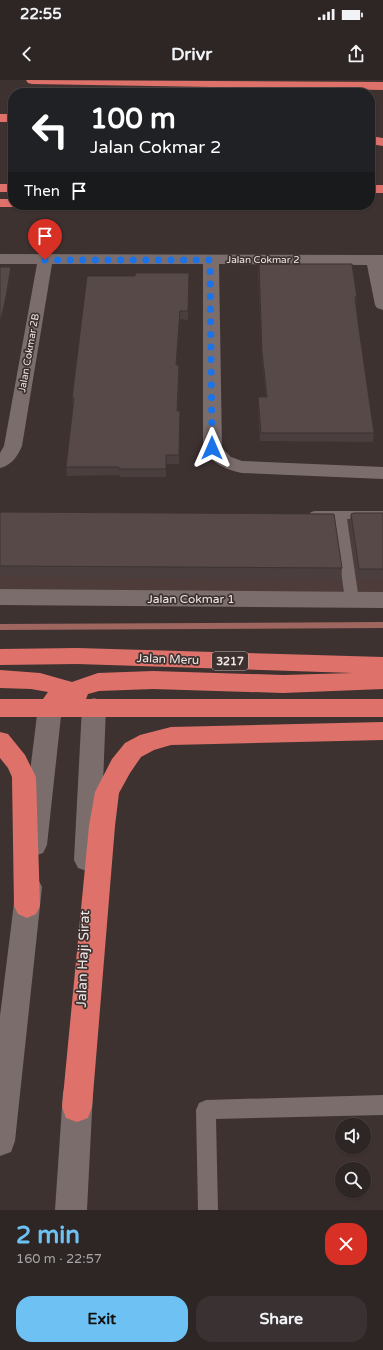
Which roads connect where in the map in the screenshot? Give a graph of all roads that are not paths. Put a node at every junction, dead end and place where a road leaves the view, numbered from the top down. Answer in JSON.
{"nodes":[{"id":1,"x":32,"y":80,"type":"edge"},
{"id":2,"x":383,"y":86,"type":"edge"},
{"id":3,"x":0,"y":259,"type":"edge"},
{"id":4,"x":45,"y":260,"type":"junction"},
{"id":5,"x":210,"y":260,"type":"junction"},
{"id":6,"x":378,"y":260,"type":"edge"},
{"id":7,"x":383,"y":305,"type":"edge"},
{"id":8,"x":0,"y":462,"type":"edge"},
{"id":9,"x":383,"y":473,"type":"edge"},
{"id":10,"x":300,"y":515,"type":"edge"},
{"id":11,"x":340,"y":515,"type":"junction"},
{"id":12,"x":383,"y":515,"type":"edge"},
{"id":13,"x":0,"y":597,"type":"edge"},
{"id":14,"x":352,"y":600,"type":"junction"},
{"id":15,"x":383,"y":600,"type":"edge"},
{"id":16,"x":0,"y":657,"type":"edge"},
{"id":17,"x":383,"y":665,"type":"edge"},
{"id":18,"x":0,"y":679,"type":"edge"},
{"id":19,"x":383,"y":680,"type":"edge"},
{"id":20,"x":70,"y":691,"type":"junction"},
{"id":21,"x":50,"y":707,"type":"junction"},
{"id":22,"x":94,"y":707,"type":"junction"},
{"id":23,"x":0,"y":708,"type":"edge"},
{"id":24,"x":383,"y":708,"type":"edge"},
{"id":25,"x":383,"y":731,"type":"edge"},
{"id":26,"x":0,"y":741,"type":"edge"},
{"id":27,"x":27,"y":906,"type":"junction"},
{"id":28,"x":383,"y":1106,"type":"edge"},
{"id":29,"x":77,"y":1107,"type":"junction"},
{"id":30,"x":0,"y":1141,"type":"edge"},
{"id":31,"x":71,"y":1210,"type":"edge"},
{"id":32,"x":208,"y":1210,"type":"edge"}],
"edges":[{"from":1,"to":2,"type":"highway"},
{"from":3,"to":4,"type":"street","name":"Jalan Cokmar 2"},
{"from":4,"to":5,"type":"street","name":"Jalan Cokmar 2"},
{"from":4,"to":8,"type":"street","name":"Jalan Cokmar 2B"},
{"from":5,"to":6,"type":"street","name":"Jalan Cokmar 2"},
{"from":5,"to":9,"type":"street"},
{"from":6,"to":7,"type":"street"},
{"from":10,"to":11,"type":"lane"},
{"from":11,"to":12,"type":"lane"},
{"from":11,"to":14,"type":"lane"},
{"from":13,"to":14,"type":"street","name":"Jalan Cokmar 1"},
{"from":14,"to":15,"type":"street","name":"Jalan Cokmar 1"},
{"from":16,"to":17,"type":"highway","name":"Jalan Meru","number":"3217"},
{"from":18,"to":20,"type":"highway"},
{"from":19,"to":20,"type":"highway"},
{"from":20,"to":21,"type":"highway"},
{"from":20,"to":22,"type":"highway"},
{"from":21,"to":22,"type":"highway"},
{"from":21,"to":23,"type":"highway"},
{"from":21,"to":27,"type":"street"},
{"from":22,"to":24,"type":"highway"},
{"from":22,"to":29,"type":"street","name":"Jalan Haji Sirat"},
{"from":25,"to":29,"type":"highway"},
{"from":26,"to":27,"type":"highway"},
{"from":27,"to":30,"type":"street"},
{"from":28,"to":32,"type":"lane"},
{"from":29,"to":31,"type":"street","name":"Jalan Haji Sirat"}]}
